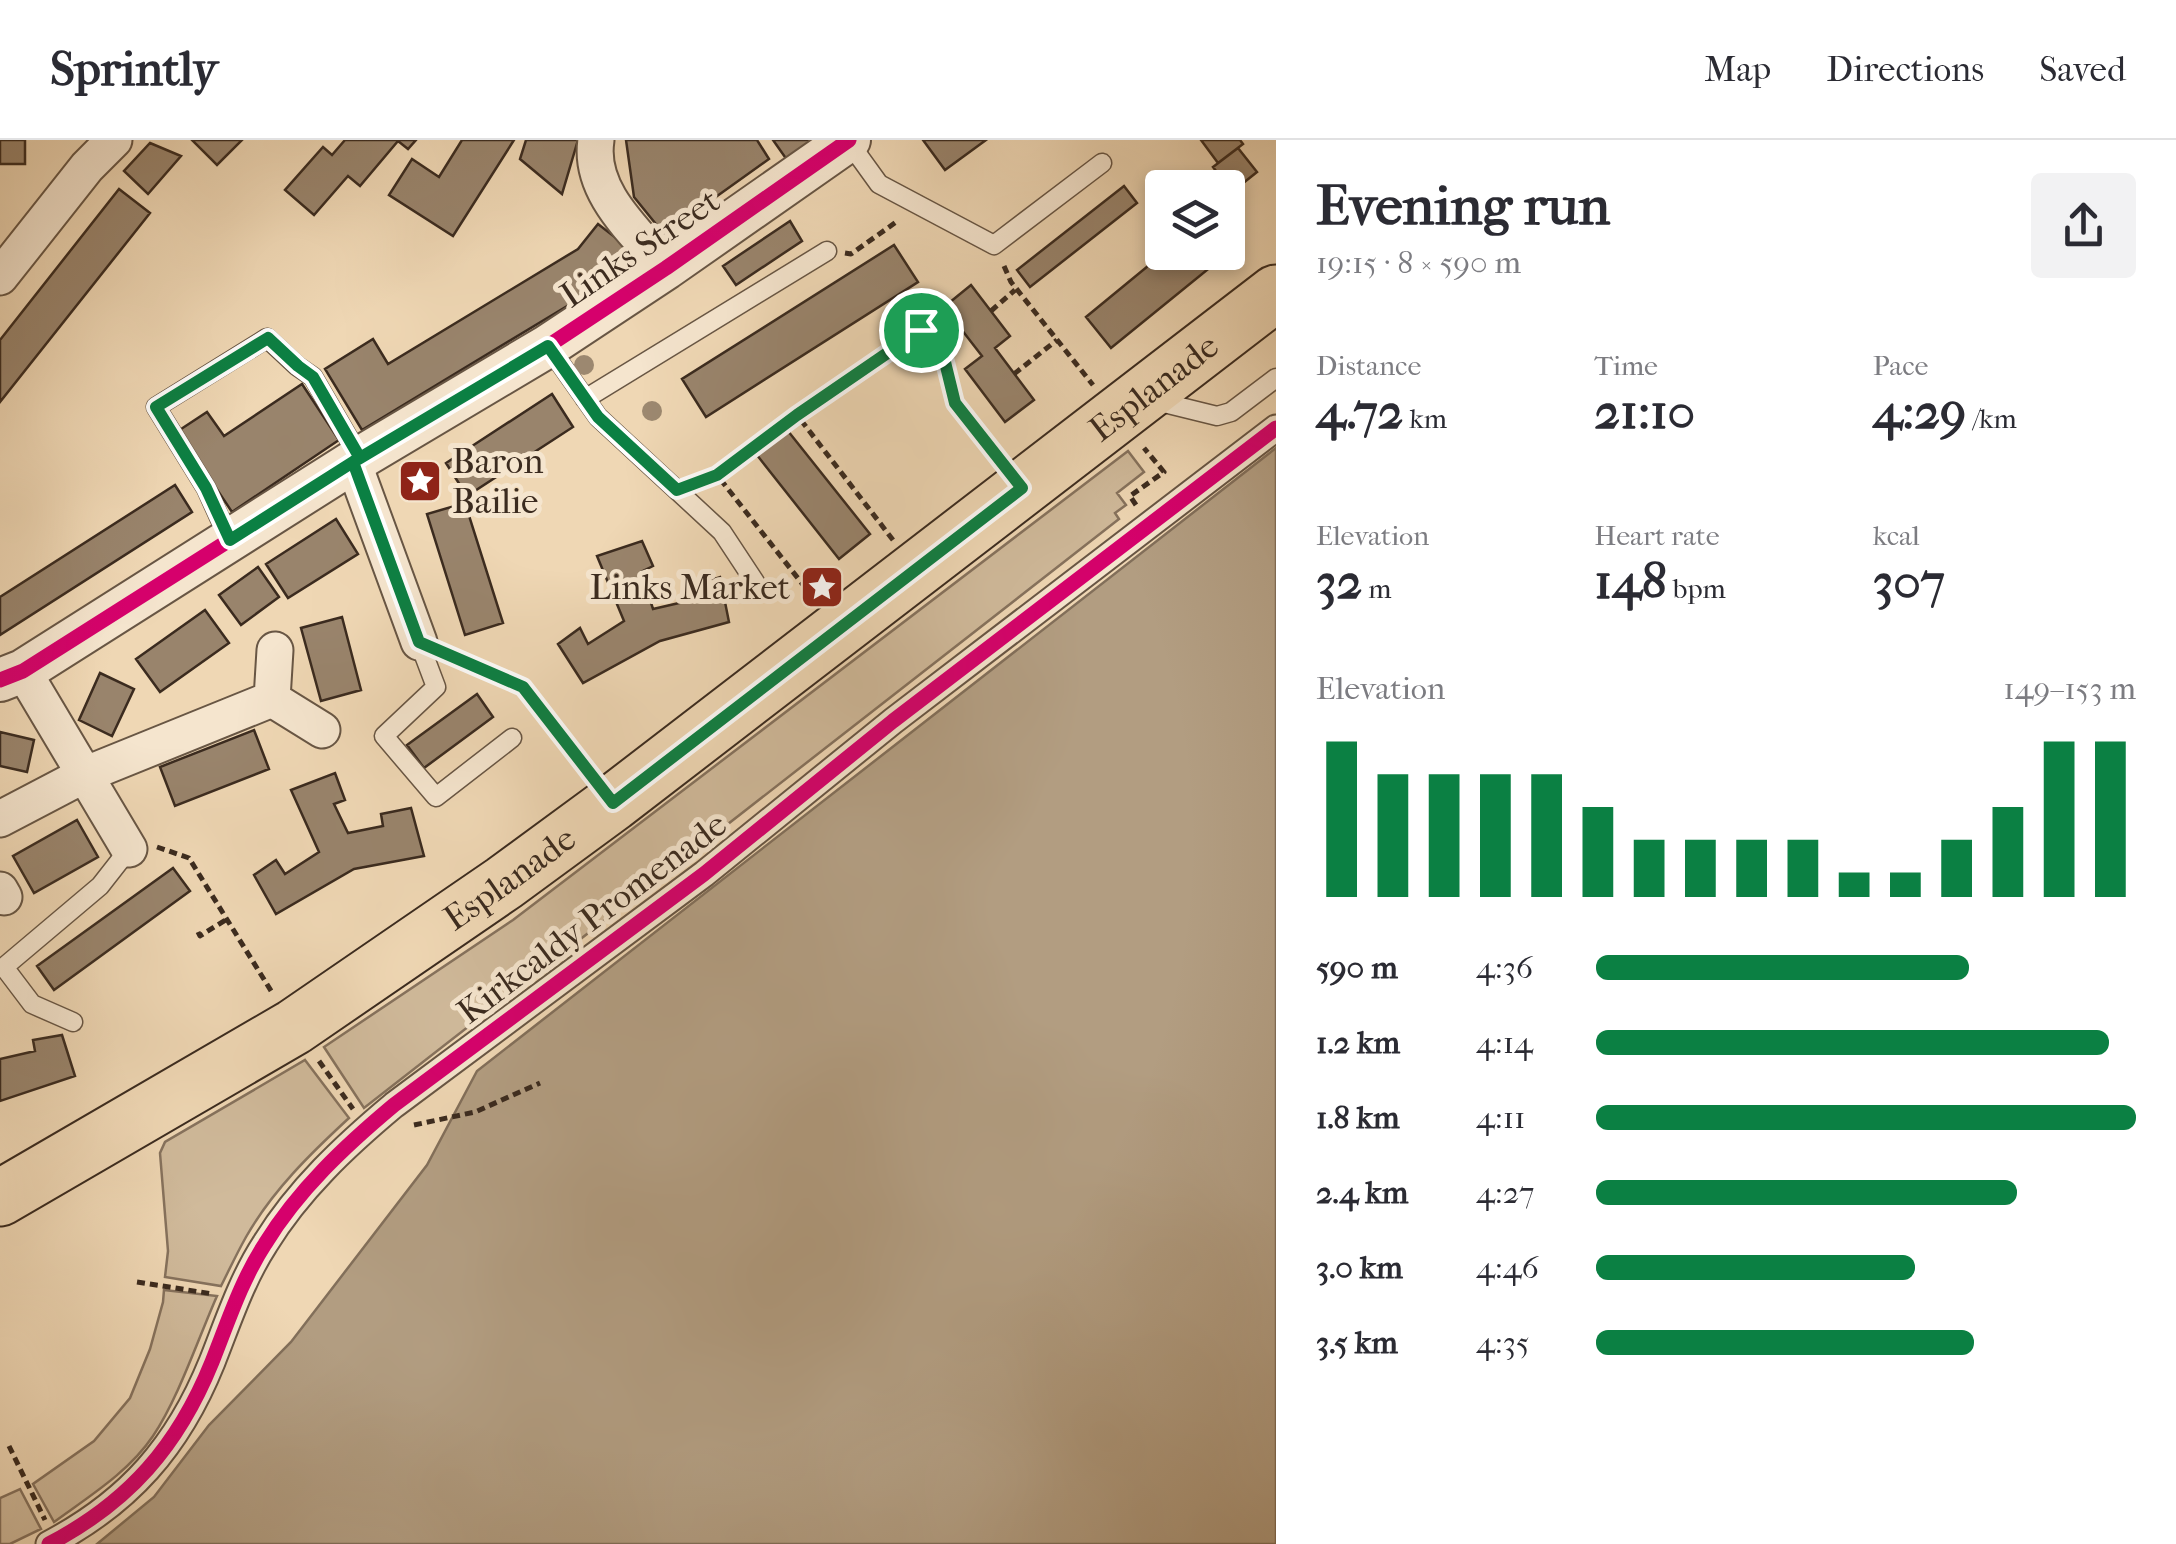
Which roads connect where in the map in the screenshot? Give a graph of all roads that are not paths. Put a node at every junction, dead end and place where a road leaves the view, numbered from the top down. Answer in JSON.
{"nodes":[{"id":1,"x":114,"y":140,"type":"edge"},
{"id":2,"x":596,"y":140,"type":"edge"},
{"id":3,"x":849,"y":140,"type":"edge"},
{"id":4,"x":1102,"y":163,"type":"dead end"},
{"id":5,"x":828,"y":251,"type":"road end"},
{"id":6,"x":666,"y":268,"type":"junction"},
{"id":7,"x":0,"y":277,"type":"edge"},
{"id":8,"x":1276,"y":294,"type":"edge"},
{"id":9,"x":548,"y":346,"type":"junction"},
{"id":10,"x":1276,"y":378,"type":"edge"},
{"id":11,"x":1140,"y":397,"type":"junction"},
{"id":12,"x":586,"y":399,"type":"junction"},
{"id":13,"x":1276,"y":428,"type":"edge"},
{"id":14,"x":356,"y":460,"type":"junction"},
{"id":15,"x":230,"y":540,"type":"junction"},
{"id":16,"x":756,"y":582,"type":"dead end"},
{"id":17,"x":419,"y":642,"type":"joint"},
{"id":18,"x":275,"y":650,"type":"dead end"},
{"id":19,"x":11,"y":676,"type":"edge"},
{"id":20,"x":272,"y":699,"type":"junction"},
{"id":21,"x":322,"y":730,"type":"dead end"},
{"id":22,"x":512,"y":738,"type":"dead end"},
{"id":23,"x":84,"y":775,"type":"junction"},
{"id":24,"x":0,"y":819,"type":"edge"},
{"id":25,"x":129,"y":850,"type":"joint"},
{"id":26,"x":73,"y":1022,"type":"dead end"},
{"id":27,"x":0,"y":1198,"type":"edge"},
{"id":28,"x":52,"y":1542,"type":"edge"}],
"edges":[{"from":1,"to":7,"type":"street"},
{"from":2,"to":6,"type":"street"},
{"from":3,"to":4,"type":"lane"},
{"from":3,"to":6,"type":"street","name":"Links Street"},
{"from":5,"to":12,"type":"lane"},
{"from":6,"to":9,"type":"street","name":"Links Street"},
{"from":8,"to":11,"type":"main road","name":"Esplanade"},
{"from":9,"to":12,"type":"lane"},
{"from":9,"to":14,"type":"street","name":"Links Street"},
{"from":10,"to":11,"type":"lane"},
{"from":11,"to":27,"type":"main road","name":"Esplanade"},
{"from":12,"to":16,"type":"lane"},
{"from":13,"to":28,"type":"street","name":"Kirkcaldy Promenade"},
{"from":14,"to":15,"type":"street","name":"Links Street"},
{"from":14,"to":15,"type":"lane"},
{"from":14,"to":17,"type":"street"},
{"from":15,"to":19,"type":"street","name":"Links Street"},
{"from":17,"to":22,"type":"lane"},
{"from":18,"to":20,"type":"street"},
{"from":19,"to":23,"type":"street","name":"Links Street"},
{"from":20,"to":21,"type":"street"},
{"from":20,"to":23,"type":"street"},
{"from":23,"to":24,"type":"street"},
{"from":23,"to":25,"type":"street","name":"Links Street"},
{"from":25,"to":26,"type":"lane"}]}
